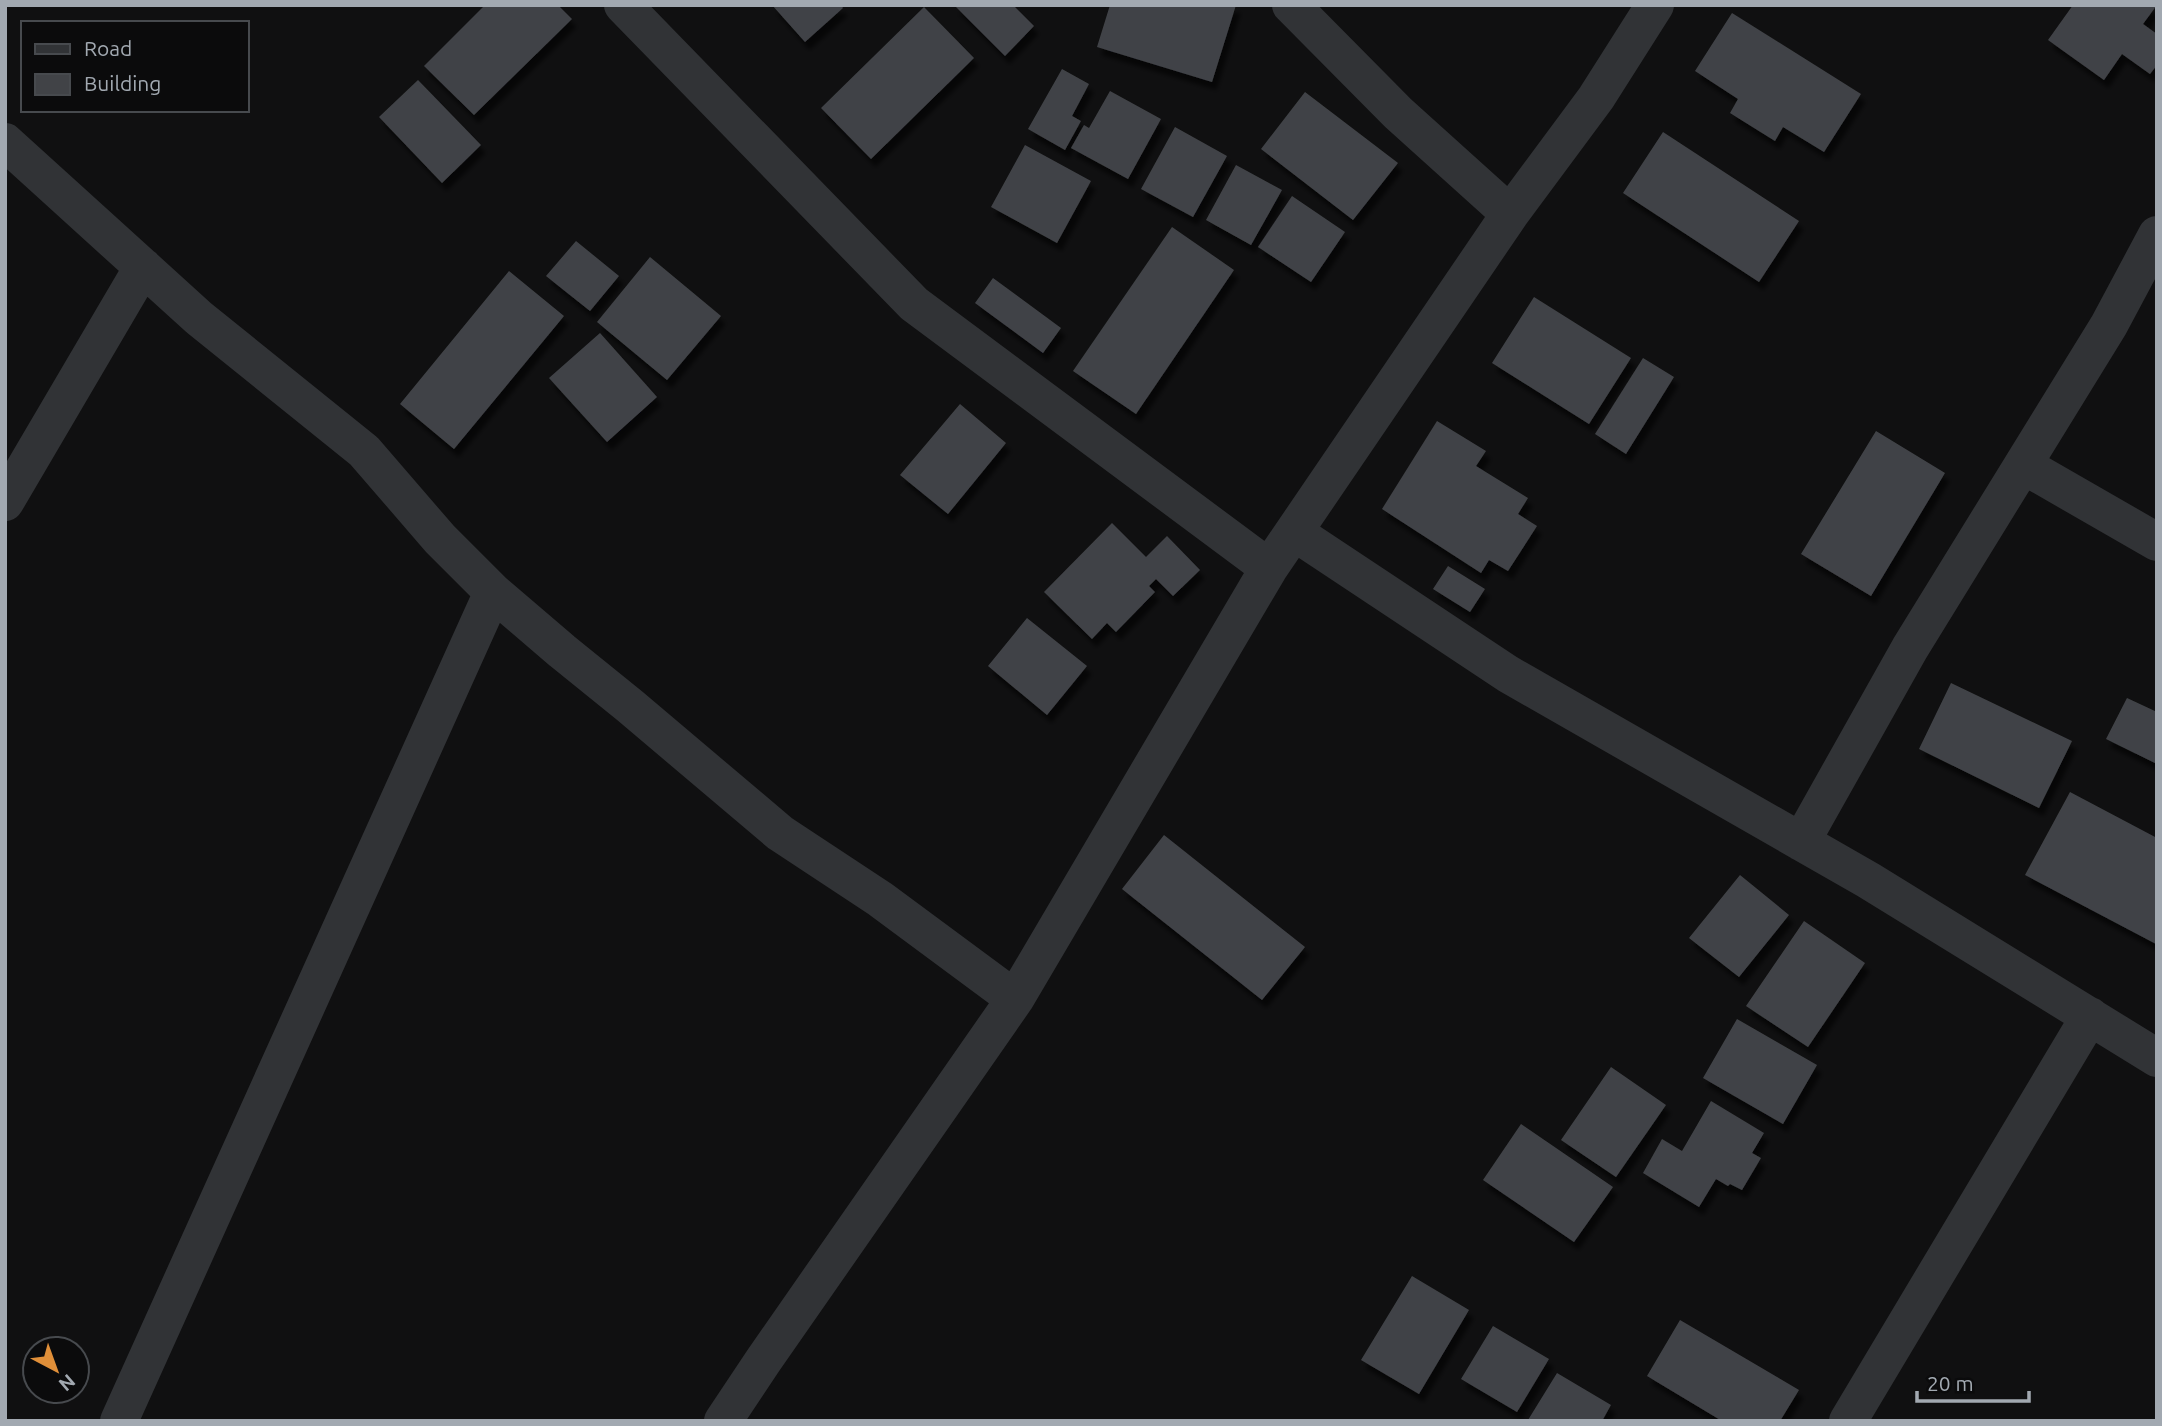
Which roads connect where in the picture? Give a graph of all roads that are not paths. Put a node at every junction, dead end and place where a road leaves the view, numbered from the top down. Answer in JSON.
{"nodes":[{"id":1,"x":623,"y":5,"type":"edge"},
{"id":2,"x":1291,"y":5,"type":"edge"},
{"id":3,"x":1655,"y":5,"type":"edge"},
{"id":4,"x":5,"y":142,"type":"edge"},
{"id":5,"x":1510,"y":214,"type":"junction"},
{"id":6,"x":2157,"y":235,"type":"edge"},
{"id":7,"x":143,"y":267,"type":"junction"},
{"id":8,"x":2022,"y":465,"type":"junction"},
{"id":9,"x":5,"y":502,"type":"edge"},
{"id":10,"x":1294,"y":532,"type":"junction"},
{"id":11,"x":2157,"y":542,"type":"edge"},
{"id":12,"x":1269,"y":568,"type":"junction"},
{"id":13,"x":493,"y":592,"type":"junction"},
{"id":14,"x":1801,"y":842,"type":"junction"},
{"id":15,"x":1014,"y":999,"type":"junction"},
{"id":16,"x":2090,"y":1016,"type":"junction"},
{"id":17,"x":2157,"y":1058,"type":"edge"},
{"id":18,"x":119,"y":1421,"type":"edge"},
{"id":19,"x":723,"y":1421,"type":"edge"},
{"id":20,"x":1848,"y":1421,"type":"edge"}],
"edges":[{"from":1,"to":12,"type":"street"},
{"from":2,"to":5,"type":"street"},
{"from":3,"to":5,"type":"street"},
{"from":4,"to":7,"type":"street"},
{"from":5,"to":10,"type":"street"},
{"from":6,"to":8,"type":"street"},
{"from":7,"to":9,"type":"street"},
{"from":7,"to":13,"type":"street"},
{"from":8,"to":11,"type":"street"},
{"from":8,"to":14,"type":"street"},
{"from":10,"to":12,"type":"street"},
{"from":10,"to":14,"type":"street"},
{"from":12,"to":15,"type":"street"},
{"from":13,"to":15,"type":"street"},
{"from":13,"to":18,"type":"street"},
{"from":14,"to":16,"type":"street"},
{"from":15,"to":19,"type":"street"},
{"from":16,"to":17,"type":"street"},
{"from":16,"to":20,"type":"street"}]}
